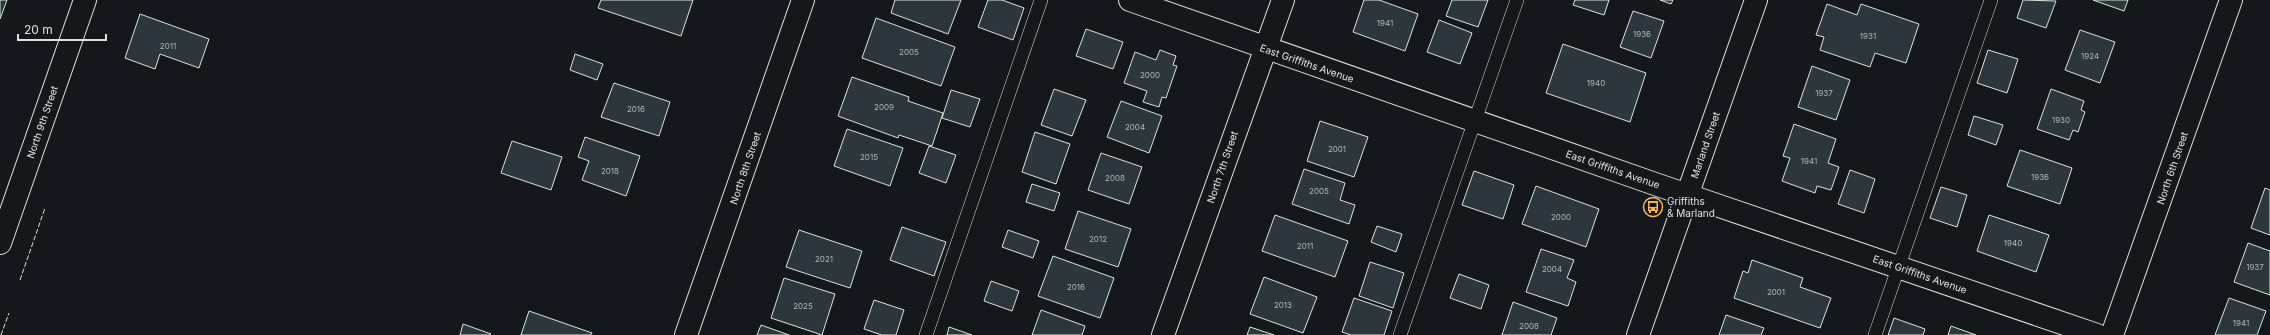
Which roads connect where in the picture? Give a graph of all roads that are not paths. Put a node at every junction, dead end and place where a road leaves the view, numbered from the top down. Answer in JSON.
{"nodes":[{"id":1,"x":85,"y":0,"type":"edge"},
{"id":2,"x":803,"y":0,"type":"edge"},
{"id":3,"x":1041,"y":0,"type":"edge"},
{"id":4,"x":1130,"y":0,"type":"edge"},
{"id":5,"x":1283,"y":0,"type":"edge"},
{"id":6,"x":1517,"y":0,"type":"edge"},
{"id":7,"x":1756,"y":0,"type":"edge"},
{"id":8,"x":1991,"y":0,"type":"edge"},
{"id":9,"x":2231,"y":0,"type":"edge"},
{"id":10,"x":1265,"y":48,"type":"junction"},
{"id":11,"x":1475,"y":122,"type":"junction"},
{"id":12,"x":1688,"y":195,"type":"junction"},
{"id":13,"x":0,"y":243,"type":"edge"},
{"id":14,"x":1899,"y":267,"type":"junction"},
{"id":15,"x":686,"y":335,"type":"edge"},
{"id":16,"x":926,"y":335,"type":"edge"},
{"id":17,"x":1163,"y":335,"type":"edge"},
{"id":18,"x":1400,"y":335,"type":"edge"},
{"id":19,"x":1638,"y":335,"type":"edge"},
{"id":20,"x":1875,"y":335,"type":"edge"},
{"id":21,"x":2097,"y":335,"type":"edge"},
{"id":22,"x":2112,"y":335,"type":"edge"}],
"edges":[{"from":1,"to":13,"type":"street","name":"North 9th Street"},
{"from":2,"to":15,"type":"street","name":"North 8th Street"},
{"from":3,"to":16,"type":"lane"},
{"from":4,"to":10,"type":"street","name":"East Griffiths Avenue"},
{"from":5,"to":10,"type":"street","name":"North 7th Street"},
{"from":6,"to":11,"type":"lane"},
{"from":7,"to":12,"type":"street","name":"Marland Street"},
{"from":8,"to":14,"type":"lane"},
{"from":9,"to":22,"type":"street","name":"North 6th Street"},
{"from":10,"to":11,"type":"street","name":"East Griffiths Avenue"},
{"from":10,"to":17,"type":"street","name":"North 7th Street"},
{"from":11,"to":12,"type":"street","name":"East Griffiths Avenue"},
{"from":11,"to":18,"type":"lane"},
{"from":12,"to":14,"type":"street","name":"East Griffiths Avenue"},
{"from":12,"to":19,"type":"street","name":"Marland Street"},
{"from":14,"to":20,"type":"lane"},
{"from":14,"to":21,"type":"street","name":"East Griffiths Avenue"}]}
